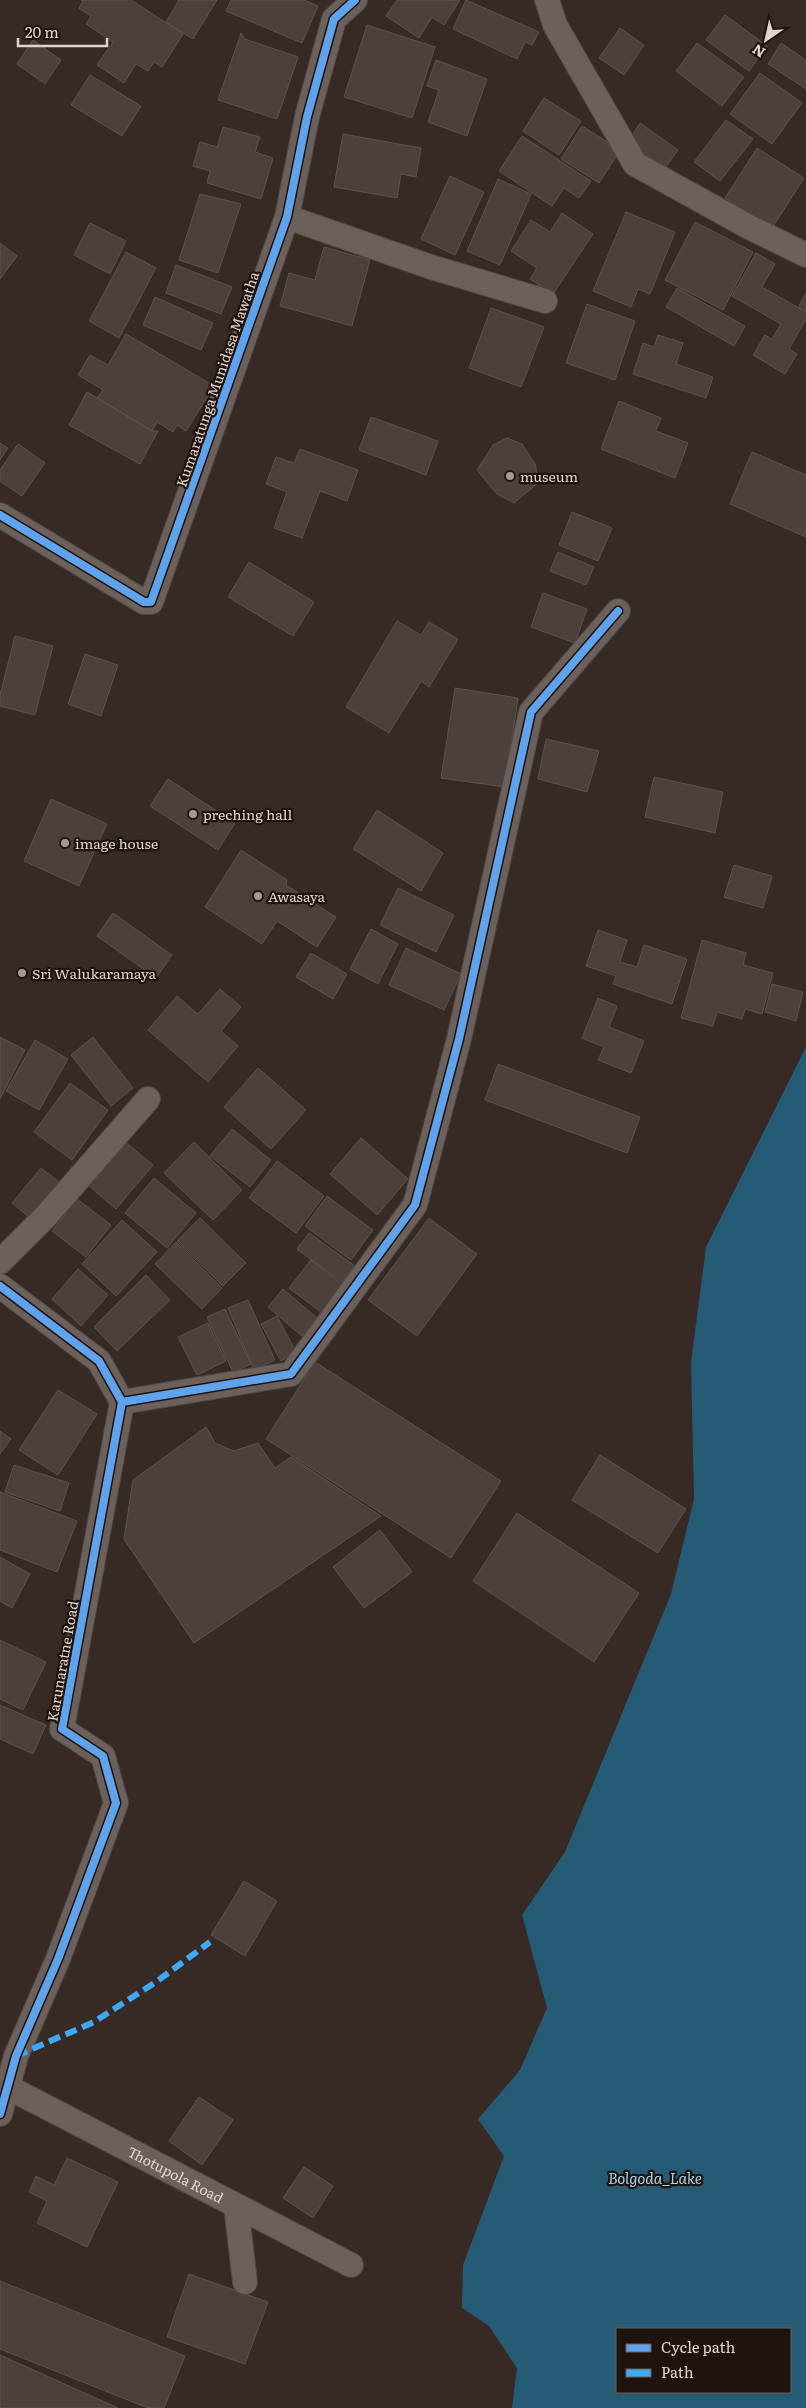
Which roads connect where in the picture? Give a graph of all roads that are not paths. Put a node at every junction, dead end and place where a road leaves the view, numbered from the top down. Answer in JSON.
{"nodes":[{"id":1,"x":355,"y":0,"type":"edge"},
{"id":2,"x":547,"y":0,"type":"edge"},
{"id":3,"x":287,"y":217,"type":"junction"},
{"id":4,"x":806,"y":255,"type":"edge"},
{"id":5,"x":545,"y":301,"type":"dead end"},
{"id":6,"x":0,"y":515,"type":"edge"},
{"id":7,"x":618,"y":611,"type":"dead end"},
{"id":8,"x":148,"y":1099,"type":"dead end"},
{"id":9,"x":0,"y":1262,"type":"edge"},
{"id":10,"x":0,"y":1286,"type":"edge"},
{"id":11,"x":122,"y":1402,"type":"junction"},
{"id":12,"x":4,"y":2085,"type":"edge"},
{"id":13,"x":0,"y":2114,"type":"edge"},
{"id":14,"x":236,"y":2206,"type":"junction"},
{"id":15,"x":350,"y":2265,"type":"dead end"},
{"id":16,"x":245,"y":2282,"type":"dead end"}],
"edges":[{"from":1,"to":3,"type":"street","name":"Kumaratunga Munidasa Mawatha"},
{"from":2,"to":4,"type":"street"},
{"from":3,"to":5,"type":"street"},
{"from":3,"to":6,"type":"street","name":"Kumaratunga Munidasa Mawatha"},
{"from":7,"to":11,"type":"street"},
{"from":8,"to":9,"type":"street"},
{"from":10,"to":11,"type":"street"},
{"from":11,"to":12,"type":"street","name":"Karunaratne Road"},
{"from":12,"to":13,"type":"street","name":"Karunaratne Road"},
{"from":12,"to":14,"type":"street","name":"Thotupola Road"},
{"from":14,"to":15,"type":"street","name":"Thotupola Road"},
{"from":14,"to":16,"type":"street"}]}
